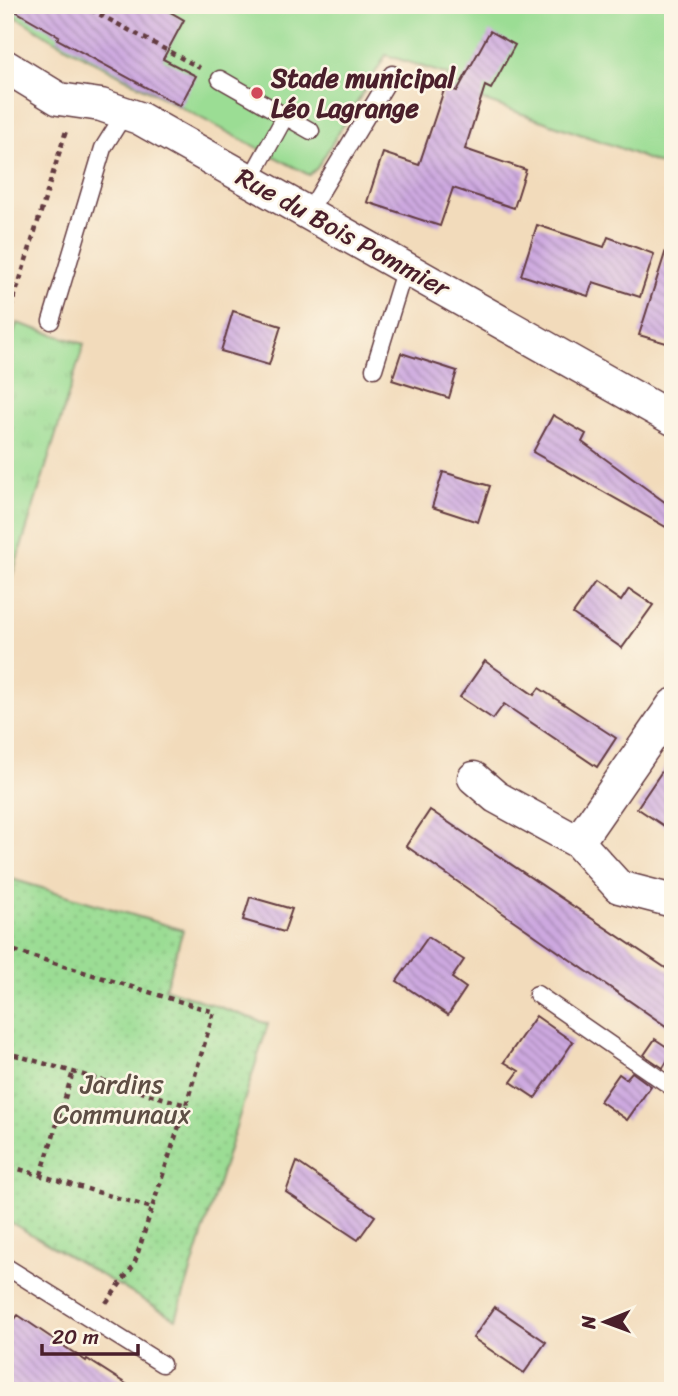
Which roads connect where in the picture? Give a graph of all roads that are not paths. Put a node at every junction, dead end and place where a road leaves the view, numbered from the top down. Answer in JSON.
{"nodes":[{"id":1,"x":5,"y":66,"type":"edge"},
{"id":2,"x":392,"y":74,"type":"dead end"},
{"id":3,"x":220,"y":79,"type":"road end"},
{"id":4,"x":125,"y":113,"type":"junction"},
{"id":5,"x":286,"y":115,"type":"junction"},
{"id":6,"x":311,"y":131,"type":"dead end"},
{"id":7,"x":250,"y":180,"type":"junction"},
{"id":8,"x":308,"y":213,"type":"junction"},
{"id":9,"x":405,"y":268,"type":"junction"},
{"id":10,"x":51,"y":321,"type":"dead end"},
{"id":11,"x":374,"y":369,"type":"dead end"},
{"id":12,"x":673,"y":419,"type":"edge"},
{"id":13,"x":673,"y":705,"type":"edge"},
{"id":14,"x":474,"y":778,"type":"dead end"},
{"id":15,"x":578,"y":842,"type":"junction"},
{"id":16,"x":673,"y":901,"type":"edge"},
{"id":17,"x":537,"y":994,"type":"dead end"},
{"id":18,"x":673,"y":1088,"type":"edge"},
{"id":19,"x":5,"y":1266,"type":"edge"},
{"id":20,"x":162,"y":1364,"type":"dead end"}],
"edges":[{"from":1,"to":4,"type":"street","name":"Rue du Bois Pommier"},
{"from":2,"to":8,"type":"lane"},
{"from":3,"to":5,"type":"lane"},
{"from":4,"to":7,"type":"street","name":"Rue du Bois Pommier"},
{"from":4,"to":10,"type":"lane"},
{"from":5,"to":6,"type":"lane"},
{"from":5,"to":7,"type":"lane"},
{"from":7,"to":8,"type":"street","name":"Rue du Bois Pommier"},
{"from":8,"to":9,"type":"street","name":"Rue du Bois Pommier"},
{"from":9,"to":11,"type":"lane"},
{"from":9,"to":12,"type":"street","name":"Rue du Bois Pommier"},
{"from":13,"to":15,"type":"street"},
{"from":14,"to":15,"type":"street"},
{"from":15,"to":16,"type":"street"},
{"from":17,"to":18,"type":"lane"},
{"from":19,"to":20,"type":"lane"}]}
